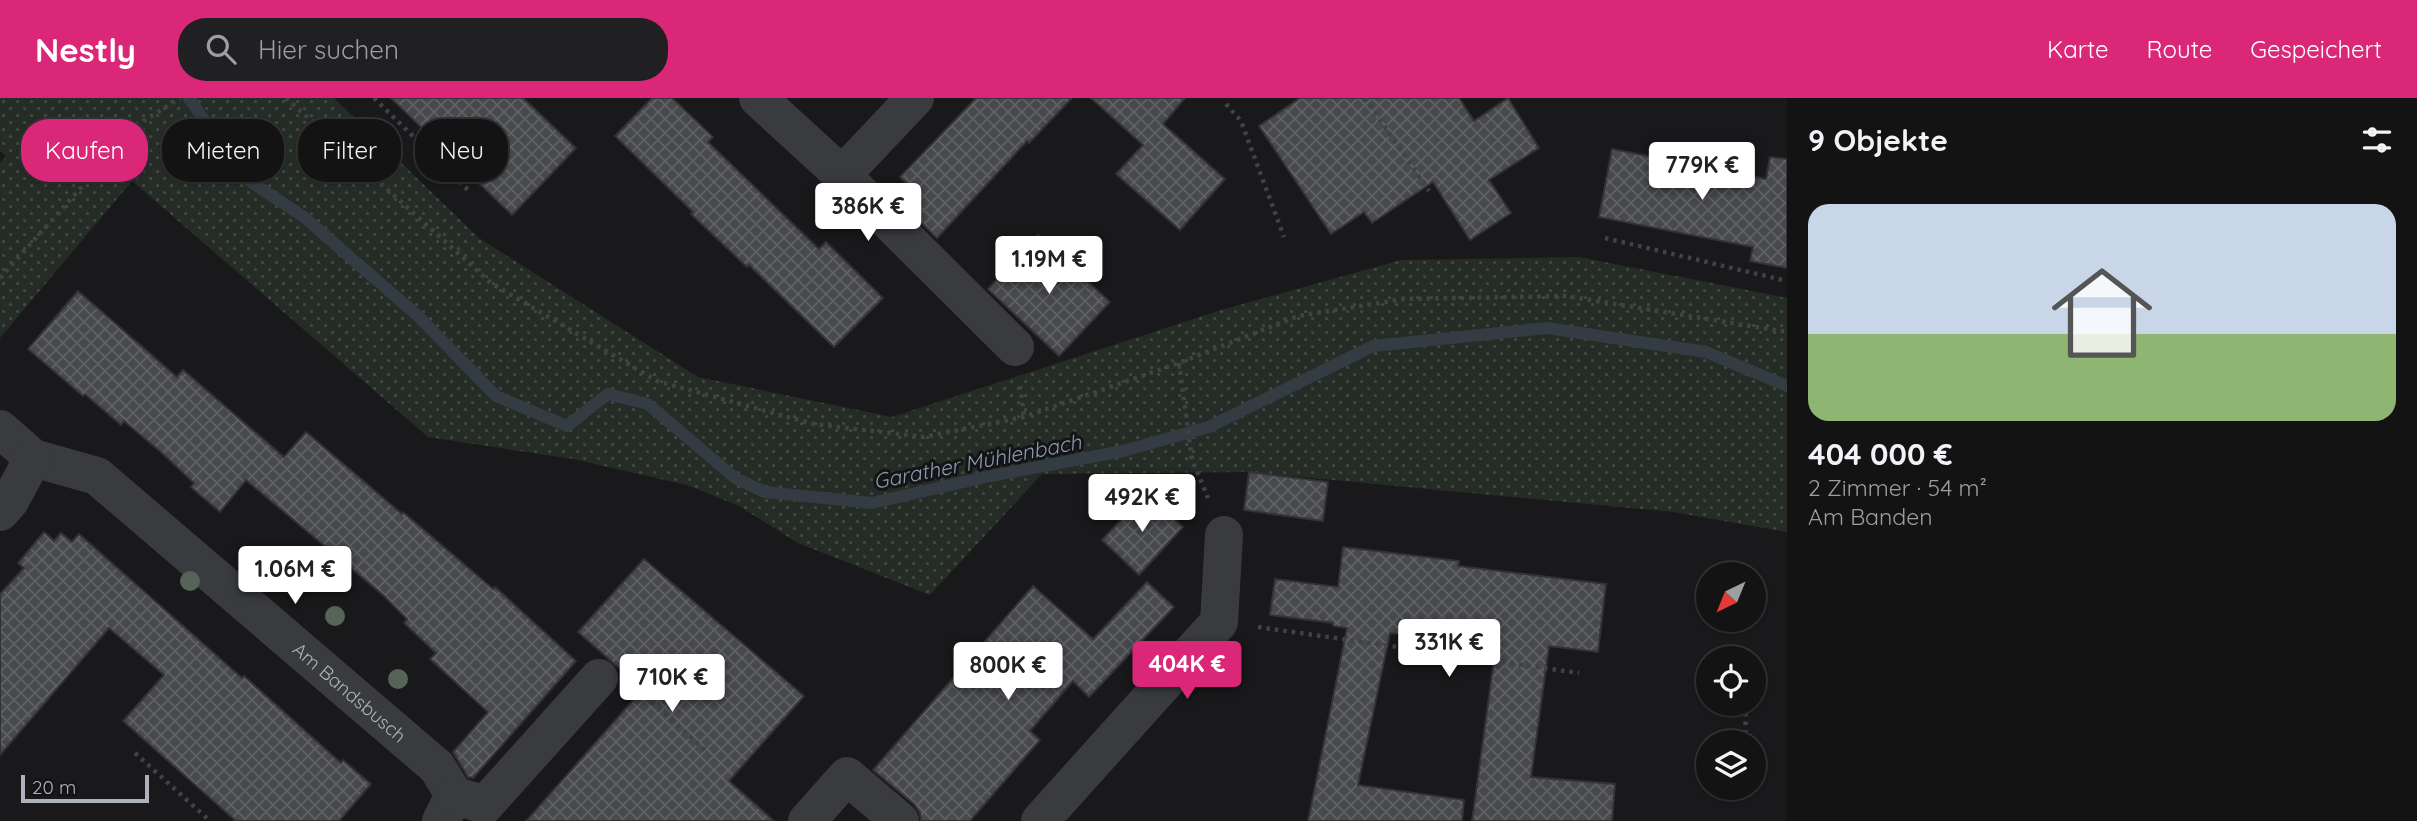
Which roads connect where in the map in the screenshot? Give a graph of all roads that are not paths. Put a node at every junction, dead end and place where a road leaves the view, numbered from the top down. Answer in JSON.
{"nodes":[{"id":1,"x":758,"y":98,"type":"edge"},
{"id":2,"x":915,"y":98,"type":"edge"},
{"id":3,"x":842,"y":175,"type":"junction"},
{"id":4,"x":1015,"y":348,"type":"dead end"},
{"id":5,"x":0,"y":429,"type":"edge"},
{"id":6,"x":33,"y":458,"type":"junction"},
{"id":7,"x":0,"y":512,"type":"edge"},
{"id":8,"x":1224,"y":535,"type":"dead end"},
{"id":9,"x":599,"y":678,"type":"road end"},
{"id":10,"x":447,"y":808,"type":"edge"},
{"id":11,"x":807,"y":821,"type":"edge"},
{"id":12,"x":900,"y":821,"type":"edge"},
{"id":13,"x":1040,"y":821,"type":"edge"}],
"edges":[{"from":1,"to":3,"type":"street"},
{"from":2,"to":3,"type":"street"},
{"from":3,"to":4,"type":"street"},
{"from":5,"to":6,"type":"street","name":"Am Bandsbusch"},
{"from":6,"to":7,"type":"street"},
{"from":6,"to":10,"type":"street","name":"Am Bandsbusch"},
{"from":8,"to":13,"type":"street"},
{"from":9,"to":10,"type":"street","name":"Am Bandsbusch"},
{"from":11,"to":12,"type":"street"}]}
